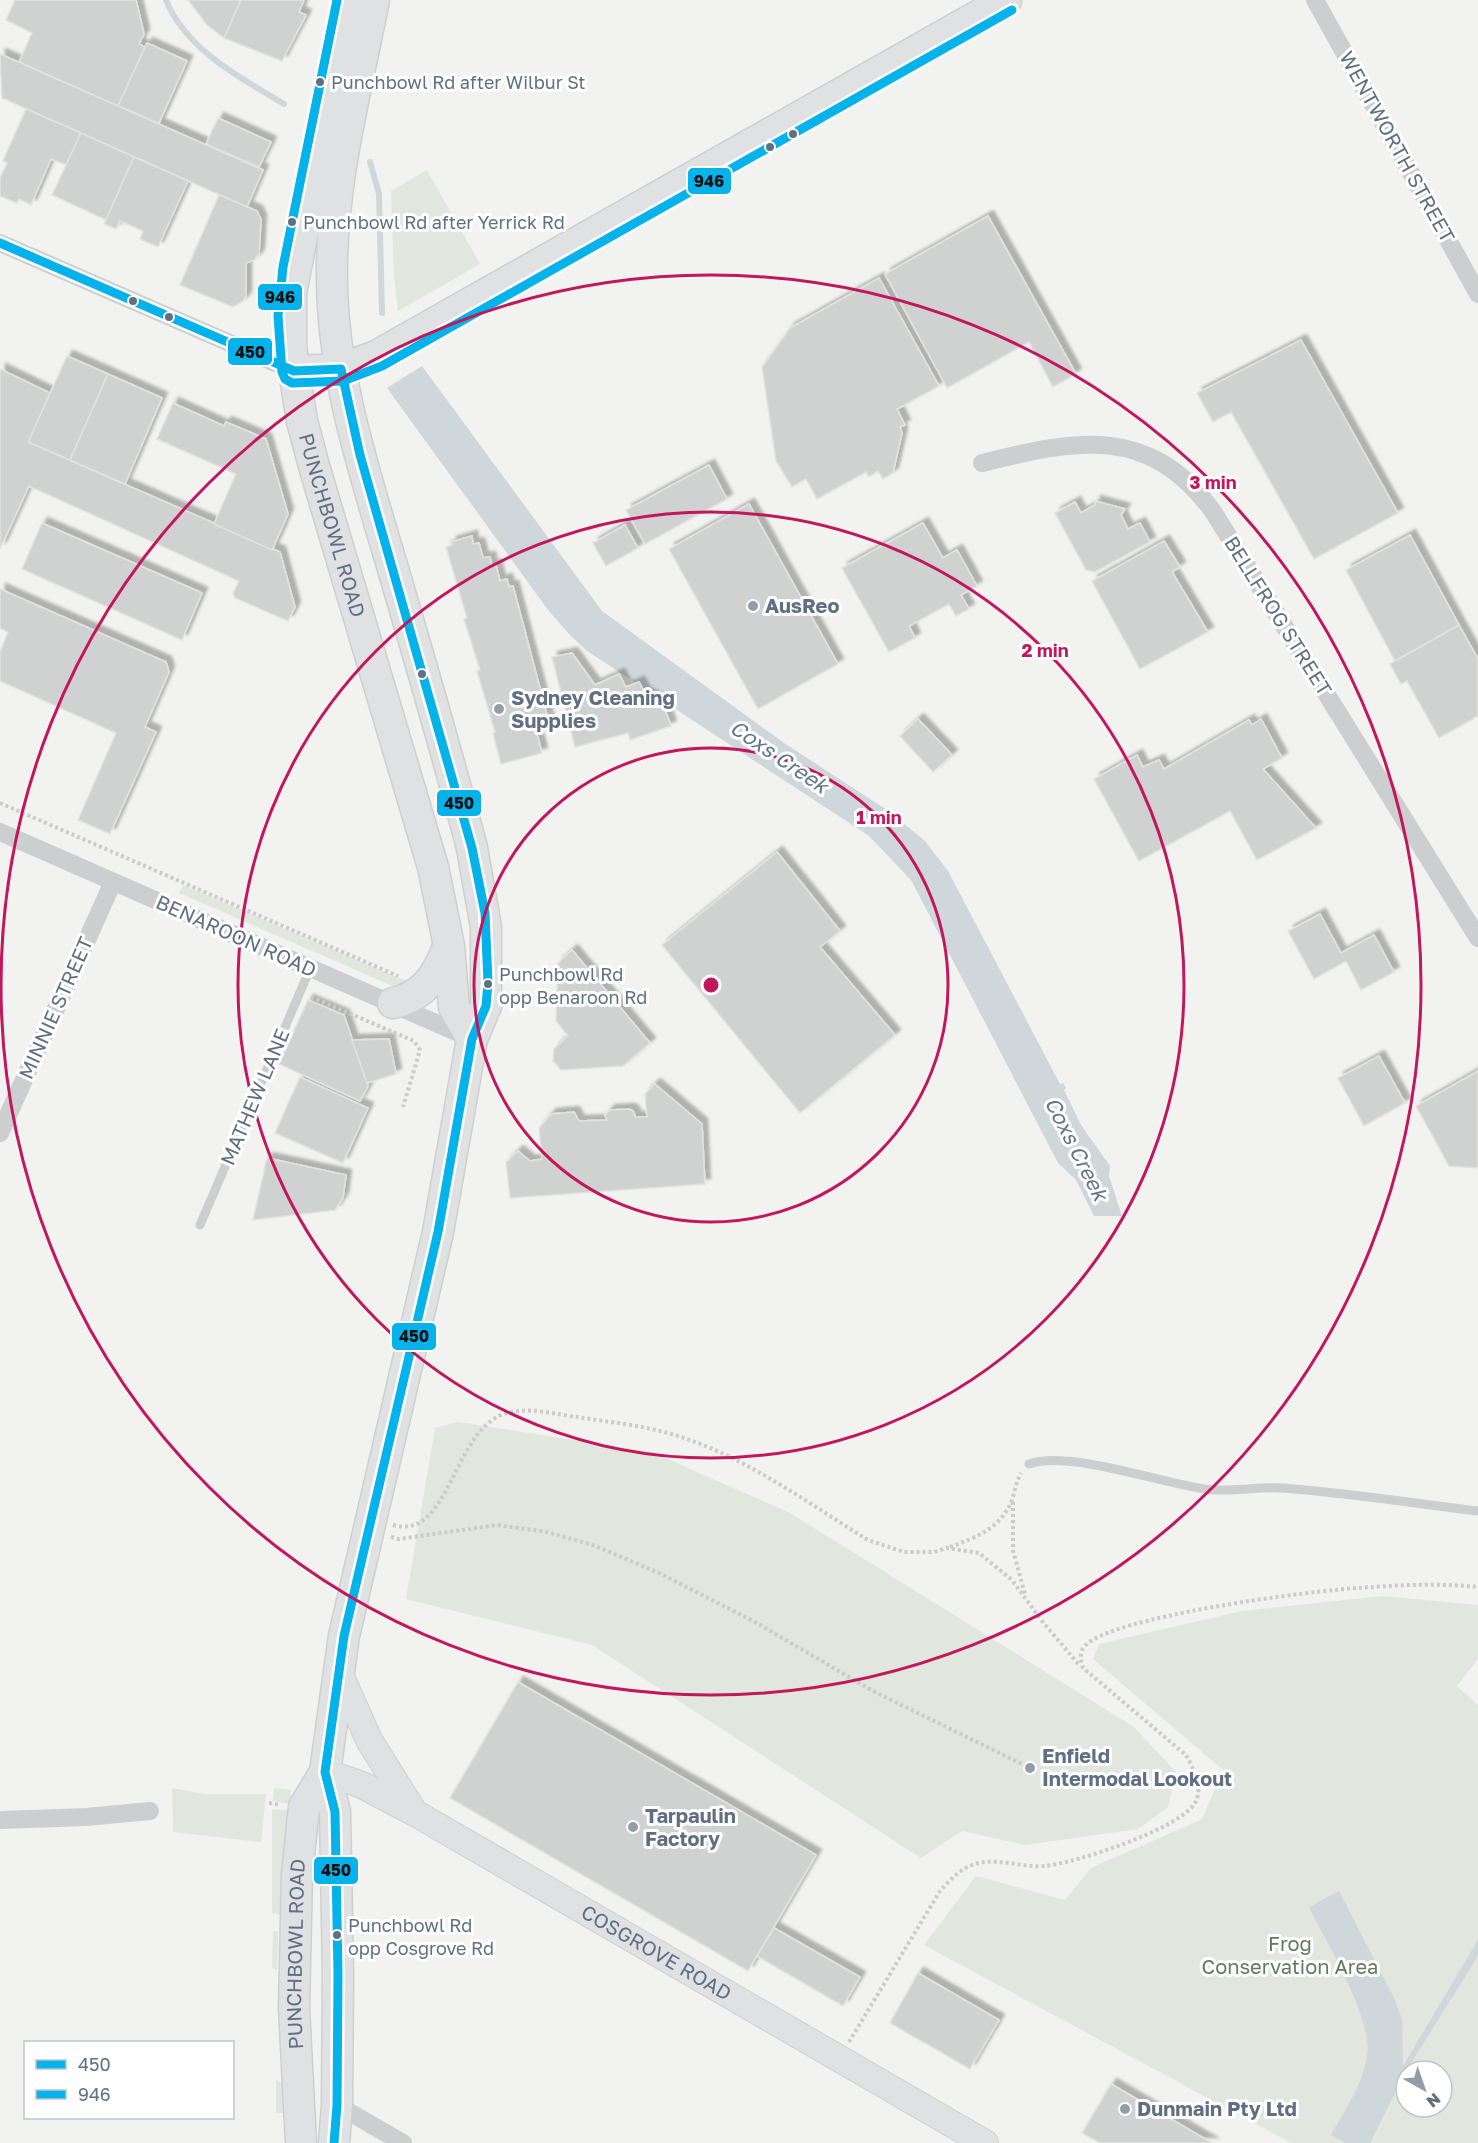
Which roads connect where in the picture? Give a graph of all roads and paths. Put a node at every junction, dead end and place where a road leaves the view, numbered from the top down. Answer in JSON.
{"nodes":[{"id":1,"x":349,"y":0,"type":"edge"},
{"id":2,"x":374,"y":0,"type":"edge"},
{"id":3,"x":1006,"y":0,"type":"edge"},
{"id":4,"x":1315,"y":0,"type":"edge"},
{"id":5,"x":0,"y":243,"type":"edge"},
{"id":6,"x":1478,"y":294,"type":"edge"},
{"id":7,"x":340,"y":369,"type":"junction"},
{"id":8,"x":294,"y":371,"type":"junction"},
{"id":9,"x":982,"y":463,"type":"dead end"},
{"id":10,"x":0,"y":803,"type":"edge"},
{"id":11,"x":0,"y":832,"type":"edge"},
{"id":12,"x":113,"y":882,"type":"junction"},
{"id":13,"x":1478,"y":938,"type":"edge"},
{"id":14,"x":449,"y":946,"type":"junction"},
{"id":15,"x":310,"y":969,"type":"junction"},
{"id":16,"x":405,"y":976,"type":"dead end"},
{"id":17,"x":308,"y":996,"type":"dead end"},
{"id":18,"x":393,"y":1003,"type":"junction"},
{"id":19,"x":472,"y":1039,"type":"junction"},
{"id":20,"x":403,"y":1107,"type":"dead end"},
{"id":21,"x":0,"y":1133,"type":"edge"},
{"id":22,"x":200,"y":1225,"type":"dead end"},
{"id":23,"x":1029,"y":1464,"type":"joint"},
{"id":24,"x":1013,"y":1497,"type":"junction"},
{"id":25,"x":1478,"y":1511,"type":"edge"},
{"id":26,"x":368,"y":1525,"type":"junction"},
{"id":27,"x":947,"y":1548,"type":"junction"},
{"id":28,"x":1478,"y":1587,"type":"edge"},
{"id":29,"x":1027,"y":1598,"type":"junction"},
{"id":30,"x":1083,"y":1668,"type":"junction"},
{"id":31,"x":338,"y":1669,"type":"junction"},
{"id":32,"x":1030,"y":1768,"type":"dead end"},
{"id":33,"x":325,"y":1772,"type":"junction"},
{"id":34,"x":150,"y":1811,"type":"dead end"},
{"id":35,"x":416,"y":1813,"type":"junction"},
{"id":36,"x":0,"y":1820,"type":"edge"},
{"id":37,"x":839,"y":2058,"type":"junction"},
{"id":38,"x":337,"y":2105,"type":"junction"},
{"id":39,"x":301,"y":2143,"type":"edge"},
{"id":40,"x":334,"y":2143,"type":"edge"},
{"id":41,"x":403,"y":2143,"type":"edge"},
{"id":42,"x":985,"y":2143,"type":"edge"}],
"edges":[{"from":1,"to":8,"type":"main road","name":"PUNCHBOWL ROAD"},
{"from":2,"to":7,"type":"main road","name":"PUNCHBOWL ROAD"},
{"from":3,"to":7,"type":"main road"},
{"from":4,"to":6,"type":"street","name":"WENTWORTH STREET"},
{"from":5,"to":8,"type":"street"},
{"from":7,"to":8,"type":"main road"},
{"from":7,"to":19,"type":"main road","name":"PUNCHBOWL ROAD"},
{"from":8,"to":14,"type":"main road","name":"PUNCHBOWL ROAD"},
{"from":9,"to":13,"type":"street","name":"BELLFROG STREET"},
{"from":10,"to":16,"type":"path"},
{"from":11,"to":12,"type":"street","name":"BENAROON ROAD"},
{"from":12,"to":15,"type":"street","name":"BENAROON ROAD"},
{"from":12,"to":21,"type":"street","name":"MINNIE STREET"},
{"from":14,"to":18,"type":"main road"},
{"from":14,"to":19,"type":"main road","name":"PUNCHBOWL ROAD"},
{"from":15,"to":18,"type":"street","name":"BENAROON ROAD"},
{"from":15,"to":22,"type":"lane","name":"MATHEW LANE"},
{"from":17,"to":20,"type":"path"},
{"from":18,"to":19,"type":"street","name":"BENAROON ROAD"},
{"from":19,"to":26,"type":"main road","name":"PUNCHBOWL ROAD"},
{"from":23,"to":24,"type":"path"},
{"from":23,"to":25,"type":"lane"},
{"from":24,"to":27,"type":"path"},
{"from":24,"to":29,"type":"path"},
{"from":26,"to":27,"type":"path"},
{"from":26,"to":31,"type":"main road","name":"PUNCHBOWL ROAD"},
{"from":26,"to":32,"type":"path"},
{"from":27,"to":29,"type":"path"},
{"from":28,"to":30,"type":"path"},
{"from":29,"to":30,"type":"path"},
{"from":30,"to":37,"type":"path"},
{"from":31,"to":33,"type":"main road","name":"PUNCHBOWL ROAD"},
{"from":31,"to":35,"type":"main road"},
{"from":33,"to":35,"type":"main road","name":"COSGROVE ROAD"},
{"from":33,"to":38,"type":"main road","name":"PUNCHBOWL ROAD"},
{"from":33,"to":39,"type":"main road","name":"PUNCHBOWL ROAD"},
{"from":34,"to":36,"type":"street"},
{"from":35,"to":37,"type":"main road","name":"COSGROVE ROAD"},
{"from":37,"to":42,"type":"main road","name":"COSGROVE ROAD"},
{"from":38,"to":40,"type":"main road","name":"PUNCHBOWL ROAD"},
{"from":38,"to":41,"type":"street"}]}
